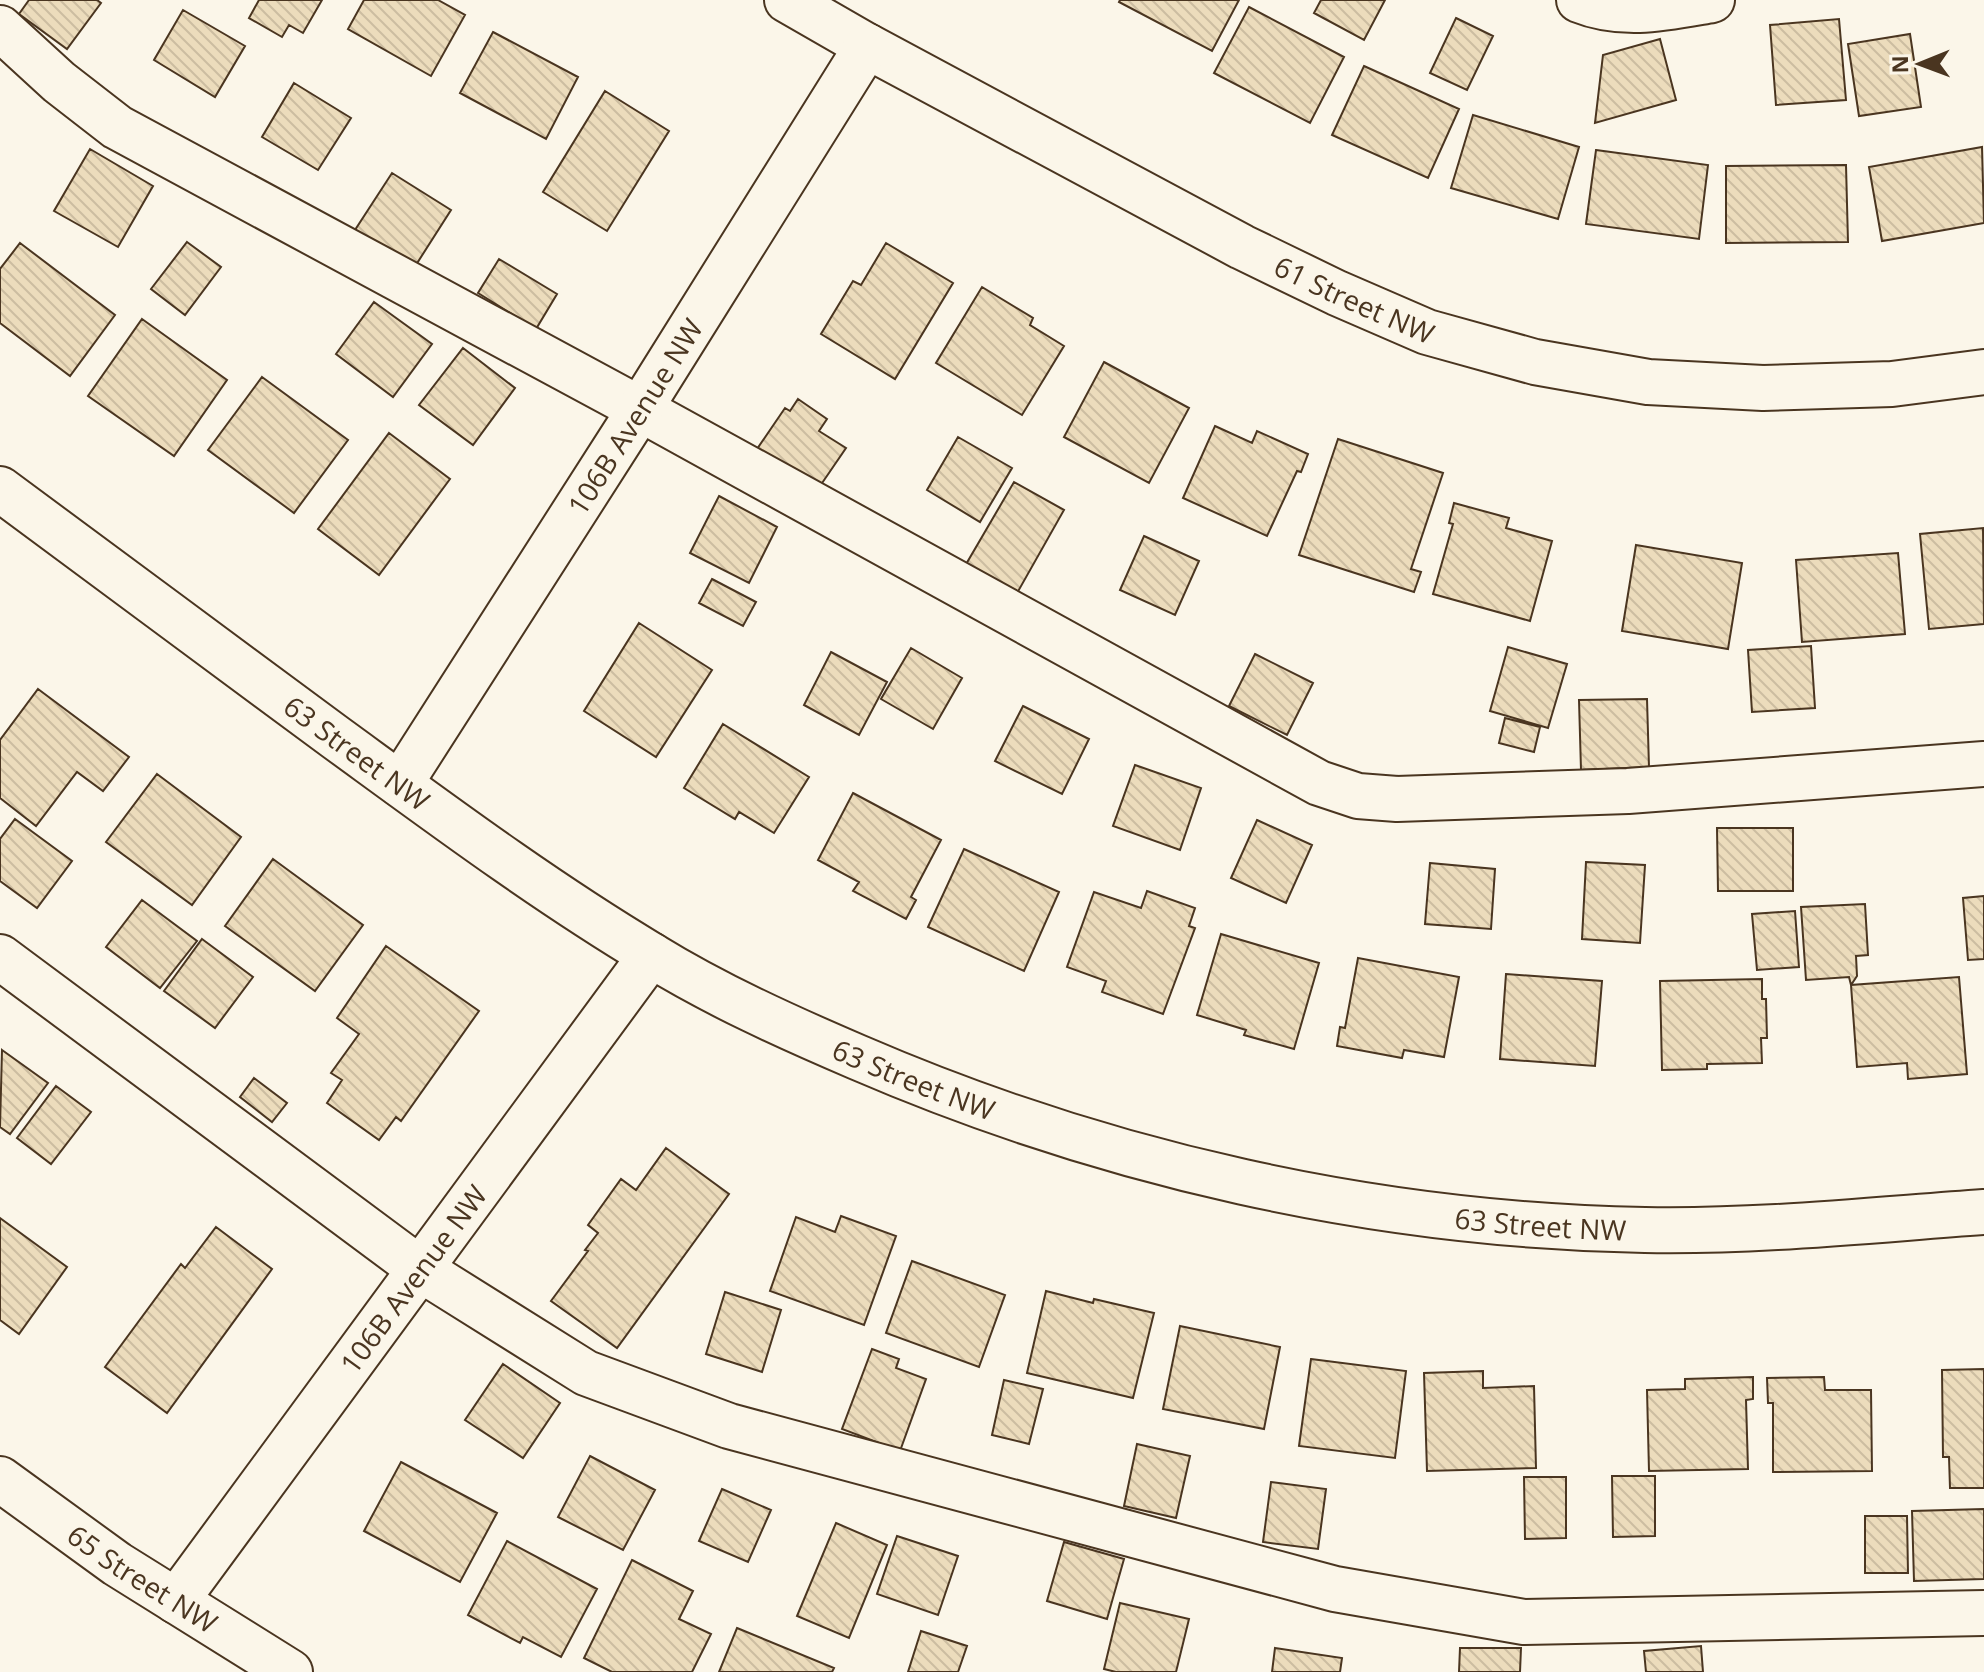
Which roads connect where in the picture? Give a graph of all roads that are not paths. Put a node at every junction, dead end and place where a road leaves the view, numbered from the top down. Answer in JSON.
{"nodes":[{"id":1,"x":787,"y":0,"type":"edge"},
{"id":2,"x":1579,"y":0,"type":"edge"},
{"id":3,"x":1712,"y":0,"type":"edge"},
{"id":4,"x":0,"y":28,"type":"edge"},
{"id":5,"x":867,"y":46,"type":"junction"},
{"id":6,"x":1984,"y":372,"type":"edge"},
{"id":7,"x":640,"y":409,"type":"junction"},
{"id":8,"x":0,"y":489,"type":"edge"},
{"id":9,"x":1984,"y":764,"type":"edge"},
{"id":10,"x":400,"y":784,"type":"junction"},
{"id":11,"x":651,"y":955,"type":"junction"},
{"id":12,"x":0,"y":957,"type":"edge"},
{"id":13,"x":1984,"y":1212,"type":"edge"},
{"id":14,"x":420,"y":1269,"type":"junction"},
{"id":15,"x":0,"y":1479,"type":"edge"},
{"id":16,"x":176,"y":1601,"type":"junction"},
{"id":17,"x":1984,"y":1613,"type":"edge"},
{"id":18,"x":290,"y":1672,"type":"edge"}],
"edges":[{"from":1,"to":5,"type":"street","name":"61 Street NW"},
{"from":2,"to":3,"type":"street"},
{"from":4,"to":7,"type":"street"},
{"from":5,"to":6,"type":"street","name":"61 Street NW"},
{"from":5,"to":7,"type":"street","name":"106B Avenue NW"},
{"from":7,"to":9,"type":"street"},
{"from":7,"to":10,"type":"street","name":"106B Avenue NW"},
{"from":8,"to":10,"type":"street","name":"63 Street NW"},
{"from":10,"to":11,"type":"street","name":"63 Street NW"},
{"from":11,"to":13,"type":"street","name":"63 Street NW"},
{"from":11,"to":14,"type":"street","name":"106B Avenue NW"},
{"from":12,"to":14,"type":"street"},
{"from":14,"to":16,"type":"street","name":"106B Avenue NW"},
{"from":14,"to":17,"type":"street"},
{"from":15,"to":16,"type":"street","name":"65 Street NW"},
{"from":16,"to":18,"type":"street","name":"65 Street NW"}]}
